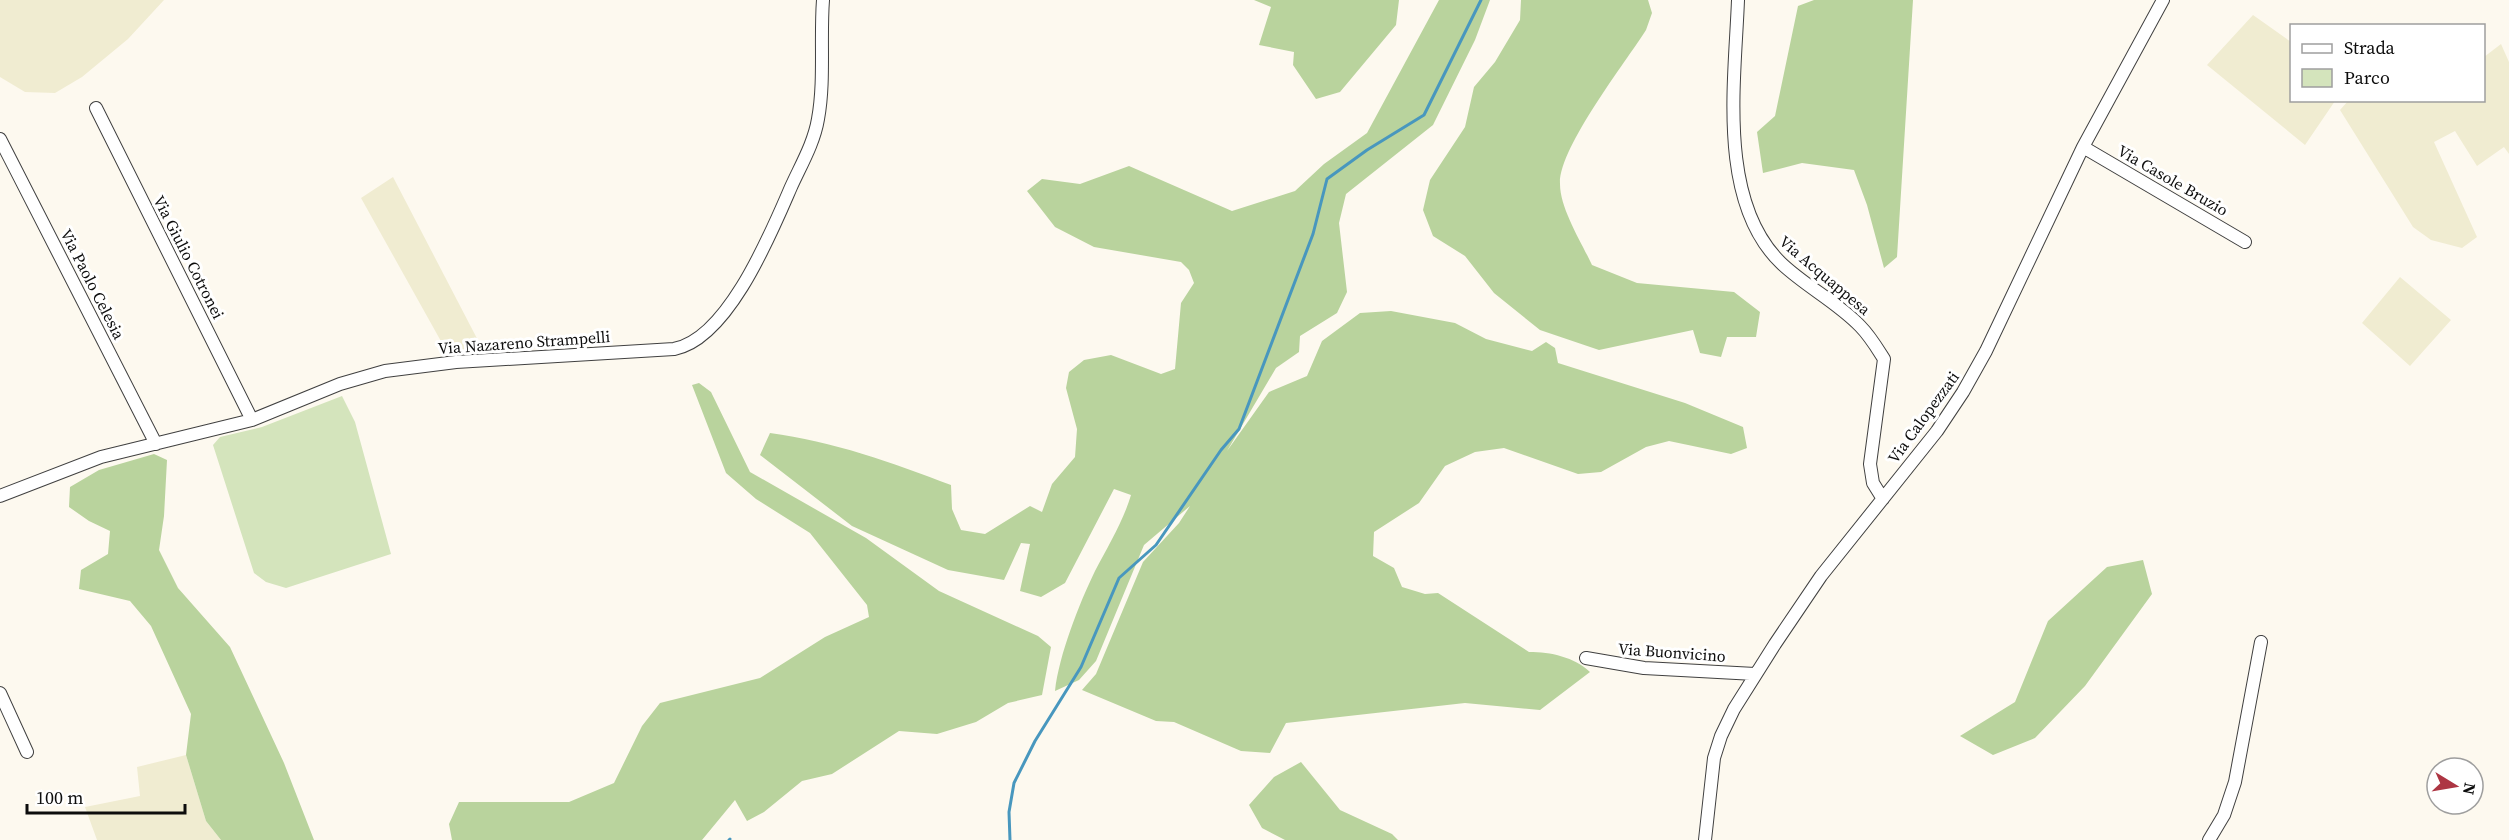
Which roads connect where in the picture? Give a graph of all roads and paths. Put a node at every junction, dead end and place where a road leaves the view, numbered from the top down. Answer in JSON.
{"nodes":[{"id":1,"x":823,"y":0,"type":"edge"},
{"id":2,"x":1738,"y":0,"type":"edge"},
{"id":3,"x":2163,"y":0,"type":"edge"},
{"id":4,"x":96,"y":108,"type":"dead end"},
{"id":5,"x":0,"y":139,"type":"edge"},
{"id":6,"x":2083,"y":147,"type":"junction"},
{"id":7,"x":2245,"y":242,"type":"dead end"},
{"id":8,"x":252,"y":420,"type":"junction"},
{"id":9,"x":156,"y":444,"type":"junction"},
{"id":10,"x":0,"y":496,"type":"edge"},
{"id":11,"x":1883,"y":498,"type":"junction"},
{"id":12,"x":2261,"y":642,"type":"dead end"},
{"id":13,"x":1587,"y":658,"type":"dead end"},
{"id":14,"x":1755,"y":674,"type":"junction"},
{"id":15,"x":0,"y":693,"type":"edge"},
{"id":16,"x":27,"y":752,"type":"dead end"},
{"id":17,"x":1705,"y":840,"type":"edge"},
{"id":18,"x":2209,"y":840,"type":"edge"}],
"edges":[{"from":1,"to":8,"type":"street","name":"Via Nazareno Strampelli"},
{"from":2,"to":11,"type":"street","name":"Via Acquappesa"},
{"from":3,"to":6,"type":"street","name":"Via Calopezzati"},
{"from":4,"to":8,"type":"street","name":"Via Giulio Cotronei"},
{"from":5,"to":9,"type":"street","name":"Via Paolo Celesia"},
{"from":6,"to":7,"type":"street","name":"Via Casole Bruzio"},
{"from":6,"to":11,"type":"street","name":"Via Calopezzati"},
{"from":8,"to":9,"type":"street","name":"Via Nazareno Strampelli"},
{"from":9,"to":10,"type":"street","name":"Via Nazareno Strampelli"},
{"from":11,"to":14,"type":"street","name":"Via Calopezzati"},
{"from":12,"to":18,"type":"street"},
{"from":13,"to":14,"type":"street","name":"Via Buonvicino"},
{"from":14,"to":17,"type":"street","name":"Via Calopezzati"},
{"from":15,"to":16,"type":"street"}]}
